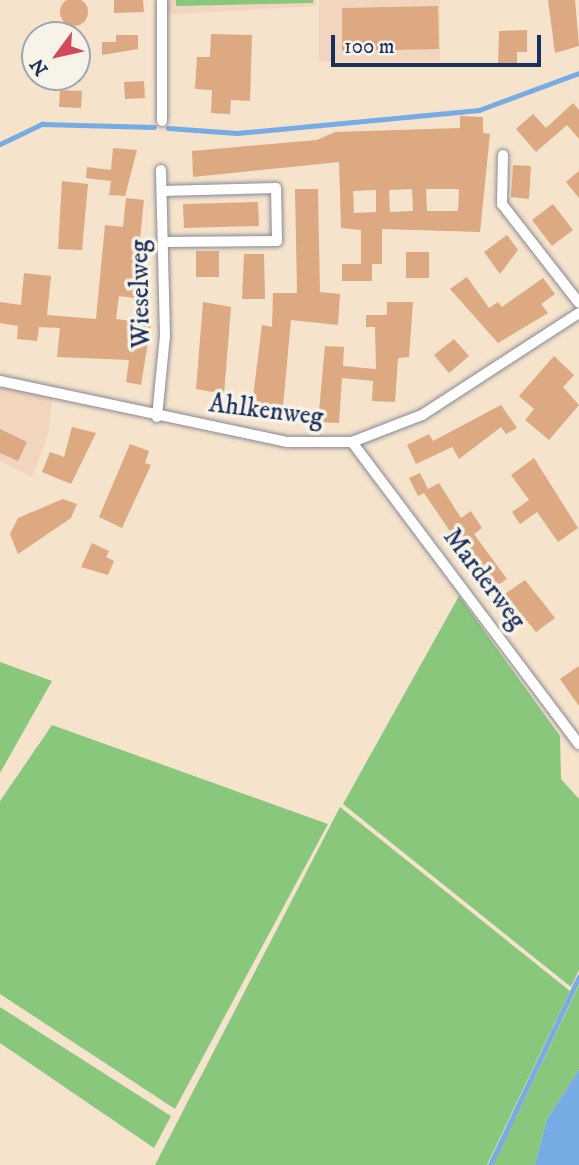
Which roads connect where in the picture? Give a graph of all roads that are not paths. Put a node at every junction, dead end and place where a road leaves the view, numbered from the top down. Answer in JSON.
{"nodes":[{"id":1,"x":162,"y":0,"type":"edge"},
{"id":2,"x":162,"y":121,"type":"dead end"},
{"id":3,"x":503,"y":155,"type":"dead end"},
{"id":4,"x":161,"y":170,"type":"dead end"},
{"id":5,"x":162,"y":191,"type":"junction"},
{"id":6,"x":164,"y":242,"type":"junction"},
{"id":7,"x":579,"y":303,"type":"edge"},
{"id":8,"x":579,"y":313,"type":"edge"},
{"id":9,"x":0,"y":381,"type":"edge"},
{"id":10,"x":157,"y":417,"type":"junction"},
{"id":11,"x":352,"y":442,"type":"junction"},
{"id":12,"x":579,"y":744,"type":"edge"}],
"edges":[{"from":1,"to":2,"type":"street"},
{"from":3,"to":7,"type":"street"},
{"from":4,"to":5,"type":"street","name":"Wieselweg"},
{"from":5,"to":6,"type":"street","name":"Wieselweg"},
{"from":5,"to":6,"type":"street"},
{"from":6,"to":10,"type":"street","name":"Wieselweg"},
{"from":8,"to":11,"type":"street","name":"Ahlkenweg"},
{"from":9,"to":10,"type":"street","name":"Ahlkenweg"},
{"from":10,"to":11,"type":"street","name":"Ahlkenweg"},
{"from":11,"to":12,"type":"street","name":"Marderweg"}]}
